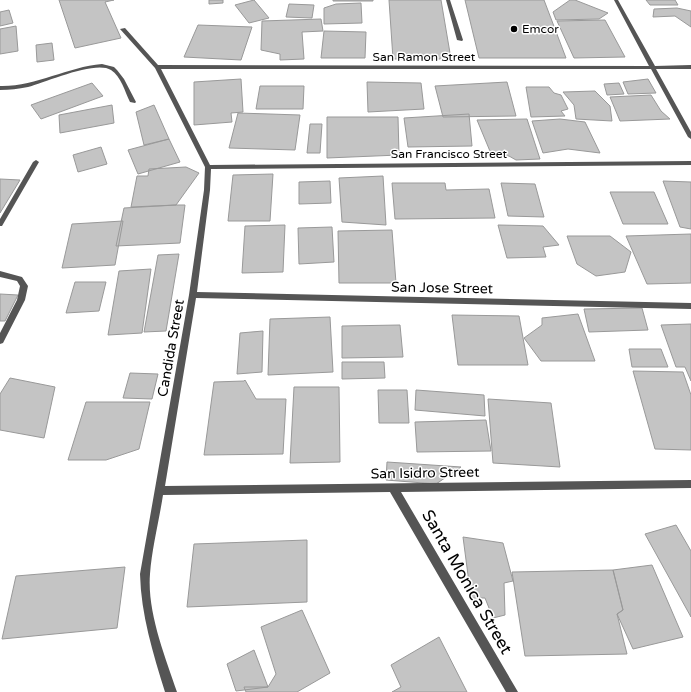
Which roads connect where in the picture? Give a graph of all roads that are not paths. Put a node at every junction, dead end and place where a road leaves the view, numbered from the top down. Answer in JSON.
{"nodes":[{"id":1,"x":448,"y":0,"type":"edge"},
{"id":2,"x":616,"y":0,"type":"edge"},
{"id":3,"x":123,"y":29,"type":"dead end"},
{"id":4,"x":460,"y":40,"type":"dead end"},
{"id":5,"x":652,"y":66,"type":"junction"},
{"id":6,"x":157,"y":67,"type":"junction"},
{"id":7,"x":691,"y":67,"type":"edge"},
{"id":8,"x":0,"y":88,"type":"edge"},
{"id":9,"x":133,"y":102,"type":"dead end"},
{"id":10,"x":691,"y":137,"type":"edge"},
{"id":11,"x":36,"y":162,"type":"dead end"},
{"id":12,"x":691,"y":163,"type":"edge"},
{"id":13,"x":208,"y":167,"type":"junction"},
{"id":14,"x":0,"y":224,"type":"edge"},
{"id":15,"x":0,"y":274,"type":"edge"},
{"id":16,"x":193,"y":296,"type":"junction"},
{"id":17,"x":691,"y":306,"type":"edge"},
{"id":18,"x":0,"y":341,"type":"edge"},
{"id":19,"x":691,"y":484,"type":"edge"},
{"id":20,"x":393,"y":488,"type":"junction"},
{"id":21,"x":160,"y":491,"type":"junction"},
{"id":22,"x":171,"y":692,"type":"edge"},
{"id":23,"x":512,"y":692,"type":"edge"}],
"edges":[{"from":1,"to":4,"type":"street"},
{"from":2,"to":5,"type":"street"},
{"from":3,"to":6,"type":"street","name":"Candida Street"},
{"from":5,"to":6,"type":"street","name":"San Ramon Street"},
{"from":5,"to":7,"type":"street","name":"San Ramon Street"},
{"from":5,"to":10,"type":"street"},
{"from":6,"to":13,"type":"street","name":"Candida Street"},
{"from":8,"to":9,"type":"street"},
{"from":11,"to":14,"type":"street"},
{"from":12,"to":13,"type":"street","name":"San Francisco Street"},
{"from":13,"to":16,"type":"street","name":"Candida Street"},
{"from":15,"to":18,"type":"street"},
{"from":16,"to":17,"type":"street","name":"San Jose Street"},
{"from":16,"to":21,"type":"street","name":"Candida Street"},
{"from":19,"to":20,"type":"street","name":"San Isidro Street"},
{"from":20,"to":21,"type":"street","name":"San Isidro Street"},
{"from":20,"to":23,"type":"street","name":"Santa Monica Street"},
{"from":21,"to":22,"type":"street","name":"Candida Street"}]}
